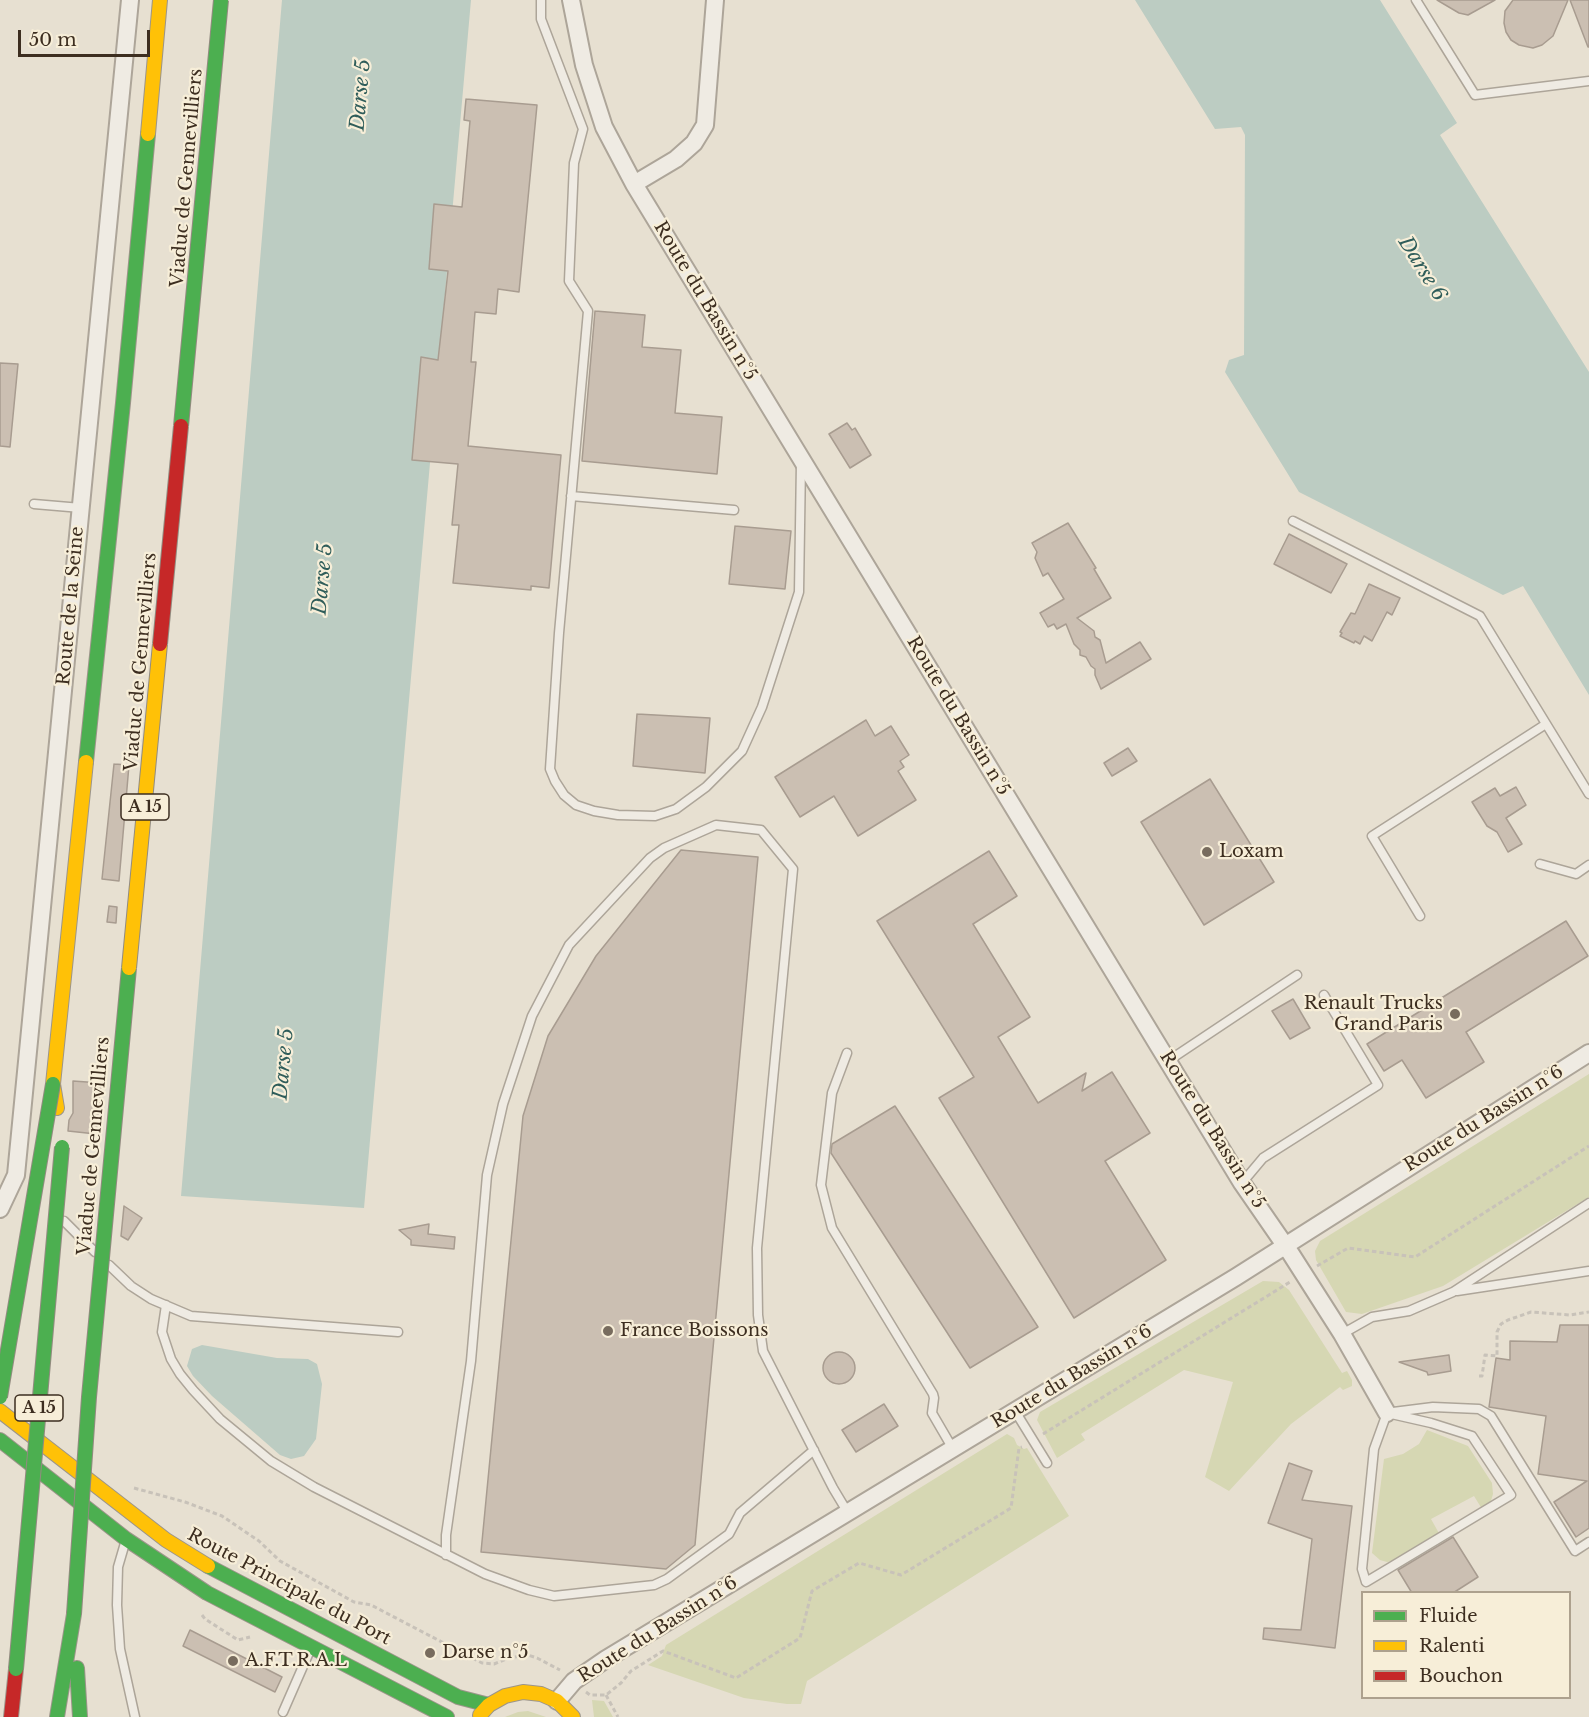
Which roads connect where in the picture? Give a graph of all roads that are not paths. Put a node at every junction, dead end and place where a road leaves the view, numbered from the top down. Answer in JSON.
{"nodes":[{"id":1,"x":130,"y":0,"type":"edge"},
{"id":2,"x":160,"y":0,"type":"edge"},
{"id":3,"x":221,"y":0,"type":"edge"},
{"id":4,"x":541,"y":0,"type":"edge"},
{"id":5,"x":571,"y":0,"type":"edge"},
{"id":6,"x":715,"y":0,"type":"edge"},
{"id":7,"x":1416,"y":0,"type":"edge"},
{"id":8,"x":1589,"y":81,"type":"edge"},
{"id":9,"x":634,"y":184,"type":"junction"},
{"id":10,"x":801,"y":458,"type":"junction"},
{"id":11,"x":572,"y":496,"type":"junction"},
{"id":12,"x":34,"y":504,"type":"dead end"},
{"id":13,"x":81,"y":508,"type":"junction"},
{"id":14,"x":734,"y":510,"type":"dead end"},
{"id":15,"x":1293,"y":521,"type":"dead end"},
{"id":16,"x":1546,"y":724,"type":"junction"},
{"id":17,"x":1589,"y":794,"type":"edge"},
{"id":18,"x":1540,"y":864,"type":"dead end"},
{"id":19,"x":1589,"y":865,"type":"edge"},
{"id":20,"x":1420,"y":915,"type":"dead end"},
{"id":21,"x":1297,"y":975,"type":"dead end"},
{"id":22,"x":1324,"y":995,"type":"dead end"},
{"id":23,"x":847,"y":1053,"type":"dead end"},
{"id":24,"x":1589,"y":1053,"type":"edge"},
{"id":25,"x":1168,"y":1060,"type":"junction"},
{"id":26,"x":53,"y":1084,"type":"junction"},
{"id":27,"x":16,"y":1175,"type":"junction"},
{"id":28,"x":1242,"y":1183,"type":"junction"},
{"id":29,"x":41,"y":1199,"type":"dead end"},
{"id":30,"x":1589,"y":1203,"type":"edge"},
{"id":31,"x":49,"y":1207,"type":"dead end"},
{"id":32,"x":0,"y":1209,"type":"edge"},
{"id":33,"x":1285,"y":1245,"type":"junction"},
{"id":34,"x":1589,"y":1271,"type":"edge"},
{"id":35,"x":1453,"y":1292,"type":"junction"},
{"id":36,"x":166,"y":1305,"type":"junction"},
{"id":37,"x":398,"y":1332,"type":"dead end"},
{"id":38,"x":1342,"y":1334,"type":"junction"},
{"id":39,"x":0,"y":1397,"type":"edge"},
{"id":40,"x":0,"y":1411,"type":"edge"},
{"id":41,"x":1015,"y":1411,"type":"junction"},
{"id":42,"x":1387,"y":1413,"type":"junction"},
{"id":43,"x":0,"y":1440,"type":"edge"},
{"id":44,"x":953,"y":1449,"type":"junction"},
{"id":45,"x":814,"y":1450,"type":"junction"},
{"id":46,"x":1047,"y":1463,"type":"dead end"},
{"id":47,"x":848,"y":1513,"type":"junction"},
{"id":48,"x":126,"y":1539,"type":"junction"},
{"id":49,"x":1589,"y":1542,"type":"edge"},
{"id":50,"x":446,"y":1555,"type":"junction"},
{"id":51,"x":74,"y":1614,"type":"junction"},
{"id":52,"x":311,"y":1648,"type":"junction"},
{"id":53,"x":557,"y":1701,"type":"junction"},
{"id":54,"x":489,"y":1705,"type":"junction"},
{"id":55,"x":283,"y":1712,"type":"dead end"},
{"id":56,"x":11,"y":1717,"type":"edge"},
{"id":57,"x":57,"y":1717,"type":"edge"},
{"id":58,"x":80,"y":1717,"type":"edge"},
{"id":59,"x":135,"y":1717,"type":"edge"},
{"id":60,"x":447,"y":1717,"type":"edge"},
{"id":61,"x":478,"y":1717,"type":"edge"},
{"id":62,"x":573,"y":1717,"type":"edge"}],
"edges":[{"from":1,"to":13,"type":"street","name":"Route de la Seine"},
{"from":2,"to":26,"type":"main road","number":"A 15"},
{"from":3,"to":51,"type":"main road","name":"Viaduc de Gennevilliers","number":"A 15","bridge":true},
{"from":4,"to":11,"type":"lane"},
{"from":5,"to":9,"type":"street","name":"Route du Bassin n°5"},
{"from":6,"to":9,"type":"street"},
{"from":7,"to":8,"type":"lane"},
{"from":9,"to":10,"type":"street","name":"Route du Bassin n°5"},
{"from":10,"to":11,"type":"lane"},
{"from":10,"to":25,"type":"street","name":"Route du Bassin n°5"},
{"from":11,"to":14,"type":"lane"},
{"from":12,"to":13,"type":"lane"},
{"from":13,"to":27,"type":"street","name":"Route de la Seine"},
{"from":15,"to":16,"type":"lane"},
{"from":16,"to":17,"type":"lane"},
{"from":16,"to":20,"type":"lane"},
{"from":18,"to":19,"type":"lane"},
{"from":21,"to":25,"type":"lane"},
{"from":22,"to":28,"type":"lane"},
{"from":23,"to":44,"type":"lane"},
{"from":24,"to":33,"type":"street","name":"Route du Bassin n°6"},
{"from":25,"to":28,"type":"street","name":"Route du Bassin n°5"},
{"from":26,"to":39,"type":"main road","bridge":true},
{"from":26,"to":56,"type":"main road","number":"A 15","bridge":true},
{"from":27,"to":29,"type":"lane"},
{"from":27,"to":32,"type":"street","name":"Route de la Seine"},
{"from":28,"to":33,"type":"street","name":"Route du Bassin n°5"},
{"from":30,"to":35,"type":"lane"},
{"from":31,"to":36,"type":"lane"},
{"from":33,"to":38,"type":"street","name":"Route du Bassin n°5"},
{"from":33,"to":41,"type":"street","name":"Route du Bassin n°6"},
{"from":34,"to":35,"type":"lane"},
{"from":35,"to":38,"type":"lane"},
{"from":36,"to":37,"type":"lane"},
{"from":36,"to":50,"type":"lane"},
{"from":38,"to":42,"type":"street","name":"Route du Bassin n°5"},
{"from":40,"to":54,"type":"main road","name":"Route Principale du Port"},
{"from":41,"to":44,"type":"street","name":"Route du Bassin n°6"},
{"from":41,"to":46,"type":"lane"},
{"from":42,"to":42,"type":"lane"},
{"from":42,"to":49,"type":"lane"},
{"from":43,"to":48,"type":"main road"},
{"from":44,"to":47,"type":"street","name":"Route du Bassin n°6"},
{"from":45,"to":47,"type":"lane"},
{"from":45,"to":50,"type":"lane"},
{"from":45,"to":50,"type":"lane"},
{"from":47,"to":53,"type":"street","name":"Route du Bassin n°6"},
{"from":48,"to":52,"type":"main road"},
{"from":48,"to":59,"type":"lane"},
{"from":51,"to":57,"type":"main road","number":"A 15"},
{"from":51,"to":58,"type":"main road"},
{"from":52,"to":55,"type":"lane"},
{"from":52,"to":60,"type":"main road"},
{"from":53,"to":54,"type":"main road"},
{"from":53,"to":62,"type":"main road"},
{"from":54,"to":61,"type":"main road"}]}
